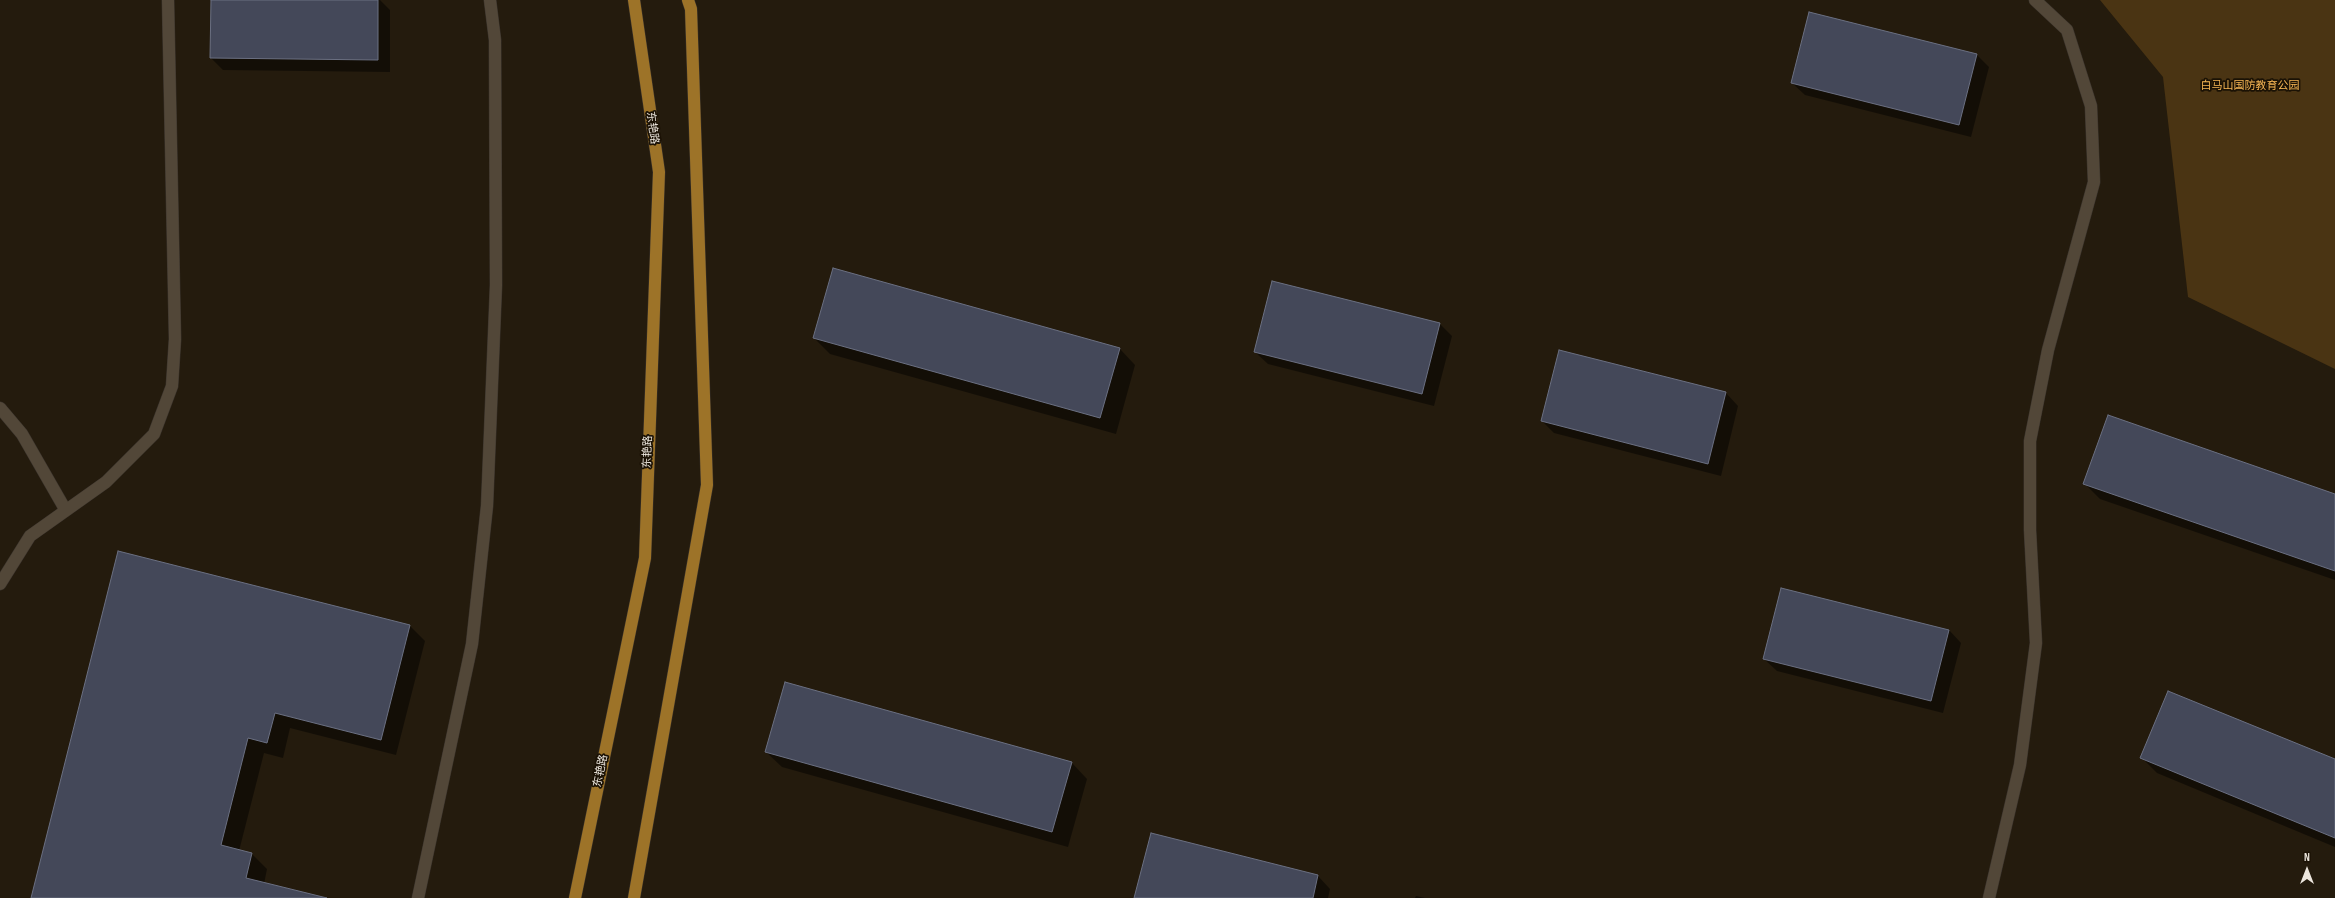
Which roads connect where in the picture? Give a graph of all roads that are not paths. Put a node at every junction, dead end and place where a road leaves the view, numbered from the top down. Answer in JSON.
{"nodes":[{"id":1,"x":168,"y":0,"type":"edge"},
{"id":2,"x":490,"y":0,"type":"edge"},
{"id":3,"x":634,"y":0,"type":"edge"},
{"id":4,"x":688,"y":0,"type":"edge"},
{"id":5,"x":2035,"y":0,"type":"edge"},
{"id":6,"x":0,"y":408,"type":"edge"},
{"id":7,"x":65,"y":509,"type":"junction"},
{"id":8,"x":0,"y":584,"type":"edge"},
{"id":9,"x":418,"y":898,"type":"edge"},
{"id":10,"x":574,"y":898,"type":"edge"},
{"id":11,"x":634,"y":898,"type":"edge"},
{"id":12,"x":1989,"y":898,"type":"edge"}],
"edges":[{"from":1,"to":7,"type":"lane"},
{"from":2,"to":9,"type":"lane"},
{"from":3,"to":10,"type":"main road","name":"东艳路"},
{"from":4,"to":11,"type":"main road"},
{"from":5,"to":12,"type":"lane"},
{"from":6,"to":7,"type":"lane"},
{"from":7,"to":8,"type":"lane"}]}
